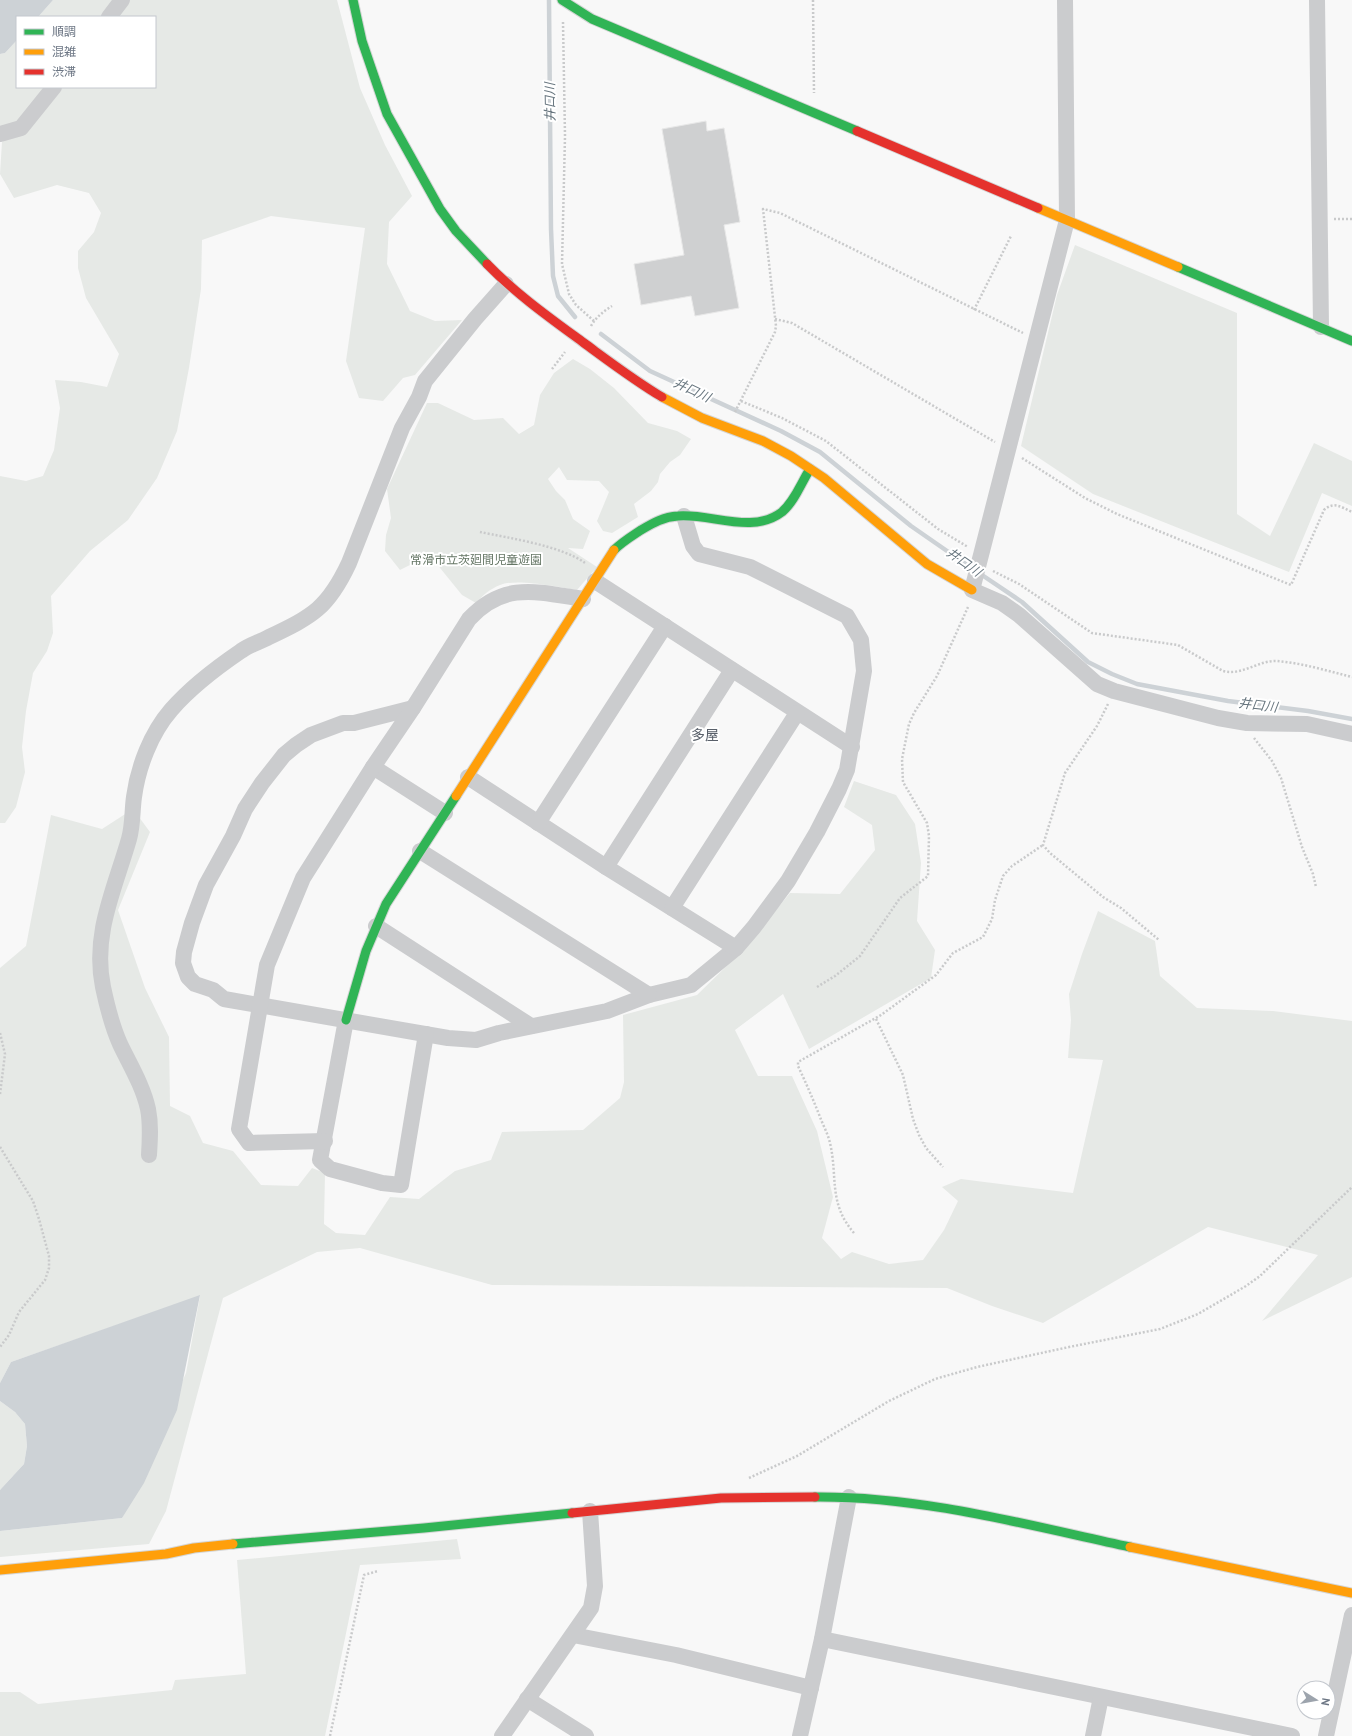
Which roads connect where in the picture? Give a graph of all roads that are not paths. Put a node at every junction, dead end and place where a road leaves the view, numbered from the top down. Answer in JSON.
{"nodes":[{"id":1,"x":122,"y":0,"type":"edge"},
{"id":2,"x":353,"y":0,"type":"edge"},
{"id":3,"x":562,"y":0,"type":"edge"},
{"id":4,"x":1065,"y":0,"type":"edge"},
{"id":5,"x":1317,"y":0,"type":"edge"},
{"id":6,"x":110,"y":16,"type":"edge"},
{"id":7,"x":53,"y":88,"type":"edge"},
{"id":8,"x":0,"y":134,"type":"edge"},
{"id":9,"x":1067,"y":220,"type":"junction"},
{"id":10,"x":506,"y":284,"type":"junction"},
{"id":11,"x":1321,"y":327,"type":"junction"},
{"id":12,"x":1352,"y":341,"type":"edge"},
{"id":13,"x":810,"y":469,"type":"junction"},
{"id":14,"x":684,"y":516,"type":"junction"},
{"id":15,"x":597,"y":577,"type":"junction"},
{"id":16,"x":972,"y":590,"type":"junction"},
{"id":17,"x":583,"y":599,"type":"junction"},
{"id":18,"x":665,"y":626,"type":"junction"},
{"id":19,"x":732,"y":670,"type":"junction"},
{"id":20,"x":414,"y":708,"type":"junction"},
{"id":21,"x":797,"y":713,"type":"junction"},
{"id":22,"x":1352,"y":734,"type":"edge"},
{"id":23,"x":852,"y":747,"type":"junction"},
{"id":24,"x":373,"y":767,"type":"junction"},
{"id":25,"x":468,"y":777,"type":"junction"},
{"id":26,"x":445,"y":813,"type":"junction"},
{"id":27,"x":538,"y":823,"type":"junction"},
{"id":28,"x":420,"y":851,"type":"junction"},
{"id":29,"x":606,"y":867,"type":"junction"},
{"id":30,"x":672,"y":908,"type":"junction"},
{"id":31,"x":376,"y":926,"type":"junction"},
{"id":32,"x":736,"y":948,"type":"junction"},
{"id":33,"x":649,"y":995,"type":"junction"},
{"id":34,"x":259,"y":1004,"type":"junction"},
{"id":35,"x":346,"y":1020,"type":"junction"},
{"id":36,"x":531,"y":1026,"type":"junction"},
{"id":37,"x":426,"y":1034,"type":"junction"},
{"id":38,"x":325,"y":1141,"type":"junction"},
{"id":39,"x":149,"y":1154,"type":"dead end"},
{"id":40,"x":850,"y":1497,"type":"junction"},
{"id":41,"x":590,"y":1511,"type":"junction"},
{"id":42,"x":0,"y":1570,"type":"edge"},
{"id":43,"x":1352,"y":1593,"type":"edge"},
{"id":44,"x":1352,"y":1615,"type":"edge"},
{"id":45,"x":573,"y":1635,"type":"junction"},
{"id":46,"x":822,"y":1639,"type":"junction"},
{"id":47,"x":811,"y":1688,"type":"junction"},
{"id":48,"x":1101,"y":1697,"type":"junction"},
{"id":49,"x":528,"y":1699,"type":"junction"},
{"id":50,"x":502,"y":1736,"type":"edge"},
{"id":51,"x":586,"y":1736,"type":"edge"},
{"id":52,"x":800,"y":1736,"type":"edge"},
{"id":53,"x":1093,"y":1736,"type":"edge"},
{"id":54,"x":1292,"y":1736,"type":"edge"},
{"id":55,"x":1326,"y":1736,"type":"edge"}],
"edges":[{"from":1,"to":6,"type":"street"},
{"from":2,"to":10,"type":"street"},
{"from":3,"to":9,"type":"street"},
{"from":4,"to":9,"type":"street"},
{"from":5,"to":11,"type":"street"},
{"from":7,"to":8,"type":"street"},
{"from":9,"to":11,"type":"street"},
{"from":9,"to":16,"type":"street"},
{"from":10,"to":13,"type":"street"},
{"from":10,"to":39,"type":"street"},
{"from":11,"to":12,"type":"street"},
{"from":13,"to":14,"type":"street"},
{"from":13,"to":16,"type":"street"},
{"from":14,"to":15,"type":"street"},
{"from":14,"to":23,"type":"street"},
{"from":15,"to":17,"type":"street"},
{"from":15,"to":18,"type":"street"},
{"from":16,"to":22,"type":"street"},
{"from":17,"to":20,"type":"street"},
{"from":17,"to":25,"type":"street"},
{"from":18,"to":19,"type":"street"},
{"from":18,"to":27,"type":"street"},
{"from":19,"to":21,"type":"street"},
{"from":19,"to":29,"type":"street"},
{"from":20,"to":24,"type":"street"},
{"from":20,"to":34,"type":"street"},
{"from":21,"to":23,"type":"street"},
{"from":21,"to":30,"type":"street"},
{"from":23,"to":32,"type":"street"},
{"from":24,"to":26,"type":"street"},
{"from":24,"to":34,"type":"street"},
{"from":25,"to":26,"type":"street"},
{"from":25,"to":27,"type":"street"},
{"from":26,"to":28,"type":"street"},
{"from":27,"to":29,"type":"street"},
{"from":28,"to":31,"type":"street"},
{"from":28,"to":33,"type":"street"},
{"from":29,"to":30,"type":"street"},
{"from":30,"to":32,"type":"street"},
{"from":31,"to":35,"type":"street"},
{"from":31,"to":36,"type":"street"},
{"from":32,"to":33,"type":"street"},
{"from":33,"to":36,"type":"street"},
{"from":34,"to":35,"type":"street"},
{"from":34,"to":38,"type":"street"},
{"from":35,"to":37,"type":"street"},
{"from":35,"to":38,"type":"street"},
{"from":36,"to":37,"type":"street"},
{"from":37,"to":38,"type":"street"},
{"from":40,"to":41,"type":"street"},
{"from":40,"to":43,"type":"street"},
{"from":40,"to":46,"type":"street"},
{"from":41,"to":42,"type":"street"},
{"from":41,"to":45,"type":"street"},
{"from":44,"to":55,"type":"street"},
{"from":45,"to":47,"type":"street"},
{"from":45,"to":49,"type":"street"},
{"from":46,"to":47,"type":"street"},
{"from":46,"to":48,"type":"street"},
{"from":47,"to":52,"type":"street"},
{"from":48,"to":53,"type":"street"},
{"from":48,"to":54,"type":"street"},
{"from":49,"to":50,"type":"street"},
{"from":49,"to":51,"type":"street"}]}
